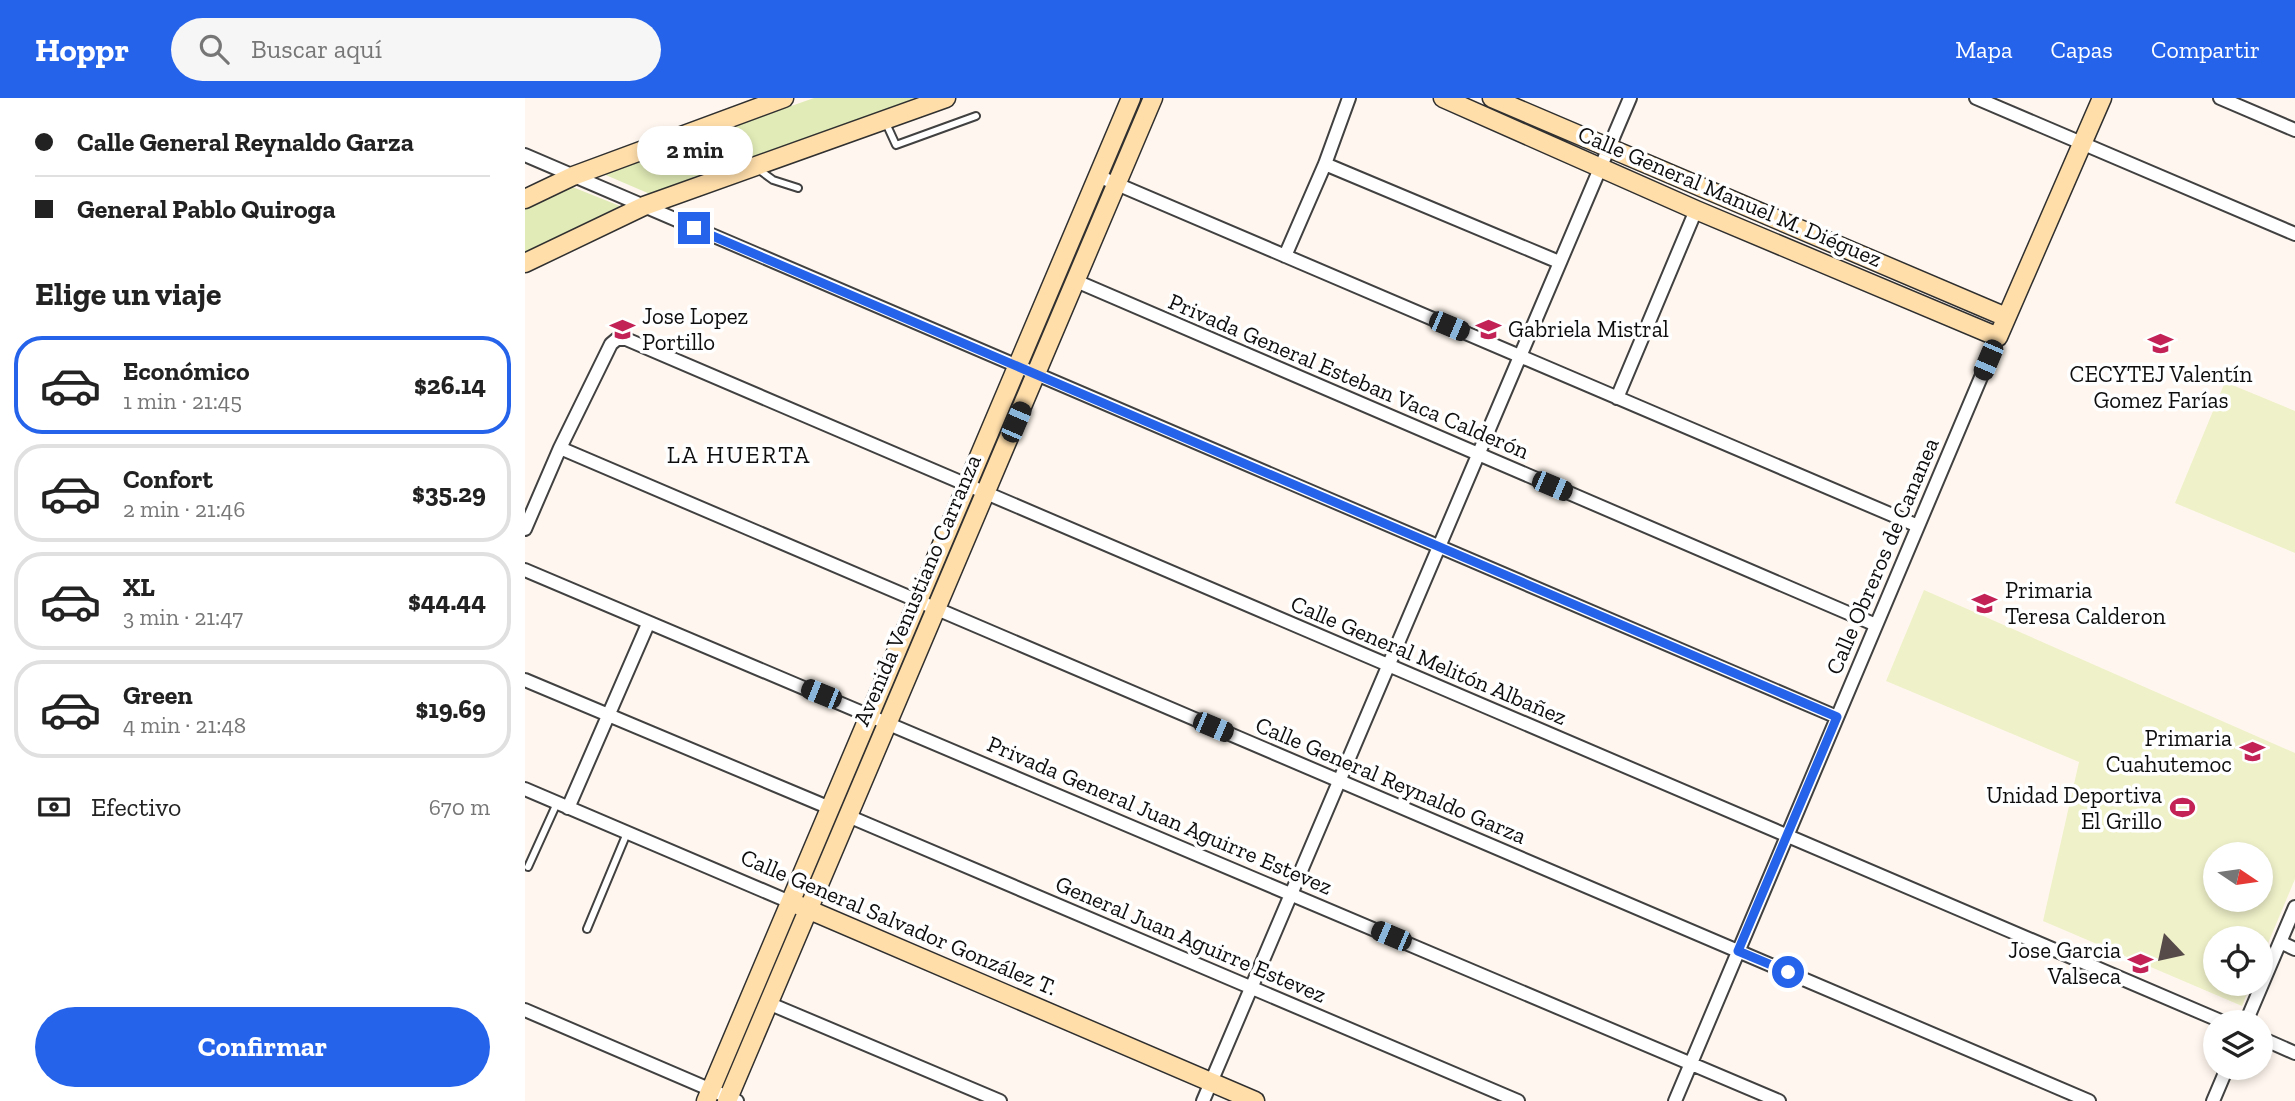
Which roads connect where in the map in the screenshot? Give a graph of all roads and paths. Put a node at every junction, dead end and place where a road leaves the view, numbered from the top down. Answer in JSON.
{"nodes":[{"id":1,"x":784,"y":98,"type":"edge"},
{"id":2,"x":946,"y":98,"type":"edge"},
{"id":3,"x":1131,"y":98,"type":"edge"},
{"id":4,"x":1153,"y":98,"type":"edge"},
{"id":5,"x":1349,"y":98,"type":"edge"},
{"id":6,"x":1443,"y":98,"type":"edge"},
{"id":7,"x":1492,"y":98,"type":"edge"},
{"id":8,"x":1630,"y":98,"type":"edge"},
{"id":9,"x":1976,"y":98,"type":"edge"},
{"id":10,"x":2102,"y":98,"type":"edge"},
{"id":11,"x":2220,"y":98,"type":"edge"},
{"id":12,"x":976,"y":116,"type":"dead end"},
{"id":13,"x":884,"y":120,"type":"junction"},
{"id":14,"x":2295,"y":130,"type":"edge"},
{"id":15,"x":2082,"y":143,"type":"junction"},
{"id":16,"x":1608,"y":147,"type":"junction"},
{"id":17,"x":525,"y":155,"type":"edge"},
{"id":18,"x":1325,"y":164,"type":"junction"},
{"id":19,"x":755,"y":165,"type":"junction"},
{"id":20,"x":1600,"y":166,"type":"junction"},
{"id":21,"x":573,"y":176,"type":"junction"},
{"id":22,"x":1098,"y":176,"type":"junction"},
{"id":23,"x":1117,"y":184,"type":"junction"},
{"id":24,"x":798,"y":188,"type":"dead end"},
{"id":25,"x":525,"y":199,"type":"edge"},
{"id":26,"x":644,"y":206,"type":"junction"},
{"id":27,"x":1696,"y":210,"type":"junction"},
{"id":28,"x":2295,"y":234,"type":"edge"},
{"id":29,"x":1285,"y":256,"type":"junction"},
{"id":30,"x":1559,"y":262,"type":"junction"},
{"id":31,"x":525,"y":263,"type":"edge"},
{"id":32,"x":1076,"y":281,"type":"junction"},
{"id":33,"x":2006,"y":317,"type":"junction"},
{"id":34,"x":1998,"y":337,"type":"junction"},
{"id":35,"x":1519,"y":356,"type":"junction"},
{"id":36,"x":1017,"y":366,"type":"junction"},
{"id":37,"x":1036,"y":374,"type":"junction"},
{"id":38,"x":1618,"y":398,"type":"junction"},
{"id":39,"x":560,"y":449,"type":"junction"},
{"id":40,"x":1478,"y":454,"type":"junction"},
{"id":41,"x":967,"y":485,"type":"junction"},
{"id":42,"x":985,"y":493,"type":"junction"},
{"id":43,"x":1918,"y":526,"type":"junction"},
{"id":44,"x":525,"y":529,"type":"edge"},
{"id":45,"x":1439,"y":547,"type":"junction"},
{"id":46,"x":525,"y":570,"type":"edge"},
{"id":47,"x":918,"y":601,"type":"junction"},
{"id":48,"x":936,"y":609,"type":"junction"},
{"id":49,"x":649,"y":624,"type":"junction"},
{"id":50,"x":1876,"y":625,"type":"junction"},
{"id":51,"x":1388,"y":665,"type":"junction"},
{"id":52,"x":525,"y":680,"type":"edge"},
{"id":53,"x":609,"y":715,"type":"junction"},
{"id":54,"x":870,"y":715,"type":"junction"},
{"id":55,"x":1837,"y":717,"type":"junction"},
{"id":56,"x":888,"y":722,"type":"junction"},
{"id":57,"x":1339,"y":781,"type":"junction"},
{"id":58,"x":525,"y":789,"type":"edge"},
{"id":59,"x":563,"y":805,"type":"junction"},
{"id":60,"x":830,"y":808,"type":"junction"},
{"id":61,"x":848,"y":816,"type":"junction"},
{"id":62,"x":627,"y":833,"type":"junction"},
{"id":63,"x":1787,"y":835,"type":"junction"},
{"id":64,"x":528,"y":867,"type":"dead end"},
{"id":65,"x":1291,"y":894,"type":"junction"},
{"id":66,"x":790,"y":902,"type":"junction"},
{"id":67,"x":2295,"y":907,"type":"edge"},
{"id":68,"x":807,"y":910,"type":"junction"},
{"id":69,"x":586,"y":929,"type":"dead end"},
{"id":70,"x":2280,"y":942,"type":"junction"},
{"id":71,"x":2295,"y":949,"type":"edge"},
{"id":72,"x":1738,"y":951,"type":"junction"},
{"id":73,"x":1251,"y":988,"type":"junction"},
{"id":74,"x":768,"y":1003,"type":"junction"},
{"id":75,"x":525,"y":1010,"type":"edge"},
{"id":76,"x":2251,"y":1010,"type":"edge"},
{"id":77,"x":2203,"y":1013,"type":"edge"},
{"id":78,"x":2273,"y":1043,"type":"edge"},
{"id":79,"x":2295,"y":1052,"type":"edge"},
{"id":80,"x":1691,"y":1063,"type":"junction"},
{"id":81,"x":2222,"y":1080,"type":"edge"},
{"id":82,"x":1211,"y":1083,"type":"junction"},
{"id":83,"x":708,"y":1095,"type":"edge"},
{"id":84,"x":731,"y":1100,"type":"edge"},
{"id":85,"x":1000,"y":1101,"type":"edge"},
{"id":86,"x":1203,"y":1101,"type":"edge"},
{"id":87,"x":1255,"y":1101,"type":"edge"},
{"id":88,"x":1518,"y":1101,"type":"edge"},
{"id":89,"x":1675,"y":1101,"type":"edge"},
{"id":90,"x":1779,"y":1101,"type":"edge"},
{"id":91,"x":2089,"y":1101,"type":"edge"},
{"id":92,"x":2213,"y":1101,"type":"edge"}],
"edges":[{"from":1,"to":21,"type":"street"},
{"from":2,"to":13,"type":"street"},
{"from":3,"to":22,"type":"street","name":"Avenida Venustiano Carranza"},
{"from":4,"to":23,"type":"street","name":"Avenida Venustiano Carranza"},
{"from":5,"to":18,"type":"street"},
{"from":6,"to":20,"type":"street","name":"Calle General Manuel M. Diéguez"},
{"from":7,"to":16,"type":"street","name":"Calle General Manuel M. Diéguez"},
{"from":8,"to":16,"type":"street"},
{"from":9,"to":15,"type":"street"},
{"from":10,"to":15,"type":"street"},
{"from":11,"to":14,"type":"street"},
{"from":12,"to":13,"type":"lane"},
{"from":13,"to":19,"type":"street"},
{"from":15,"to":28,"type":"street"},
{"from":15,"to":33,"type":"street"},
{"from":16,"to":20,"type":"street"},
{"from":16,"to":33,"type":"street","name":"Calle General Manuel M. Diéguez"},
{"from":17,"to":21,"type":"street"},
{"from":18,"to":29,"type":"street"},
{"from":18,"to":30,"type":"street"},
{"from":19,"to":24,"type":"lane"},
{"from":19,"to":26,"type":"street"},
{"from":20,"to":27,"type":"street","name":"Calle General Manuel M. Diéguez"},
{"from":20,"to":30,"type":"street"},
{"from":21,"to":25,"type":"street"},
{"from":21,"to":26,"type":"street"},
{"from":22,"to":23,"type":"street"},
{"from":22,"to":36,"type":"street","name":"Avenida Venustiano Carranza"},
{"from":23,"to":29,"type":"street"},
{"from":23,"to":32,"type":"street","name":"Avenida Venustiano Carranza"},
{"from":26,"to":31,"type":"street"},
{"from":26,"to":36,"type":"street"},
{"from":27,"to":34,"type":"street","name":"Calle General Manuel M. Diéguez"},
{"from":27,"to":38,"type":"street"},
{"from":29,"to":35,"type":"street"},
{"from":30,"to":35,"type":"street"},
{"from":32,"to":37,"type":"street","name":"Avenida Venustiano Carranza"},
{"from":32,"to":40,"type":"street","name":"Privada General Esteban Vaca Calderón"},
{"from":33,"to":34,"type":"street"},
{"from":34,"to":43,"type":"street","name":"Calle Obreros de Cananea"},
{"from":35,"to":38,"type":"street"},
{"from":35,"to":40,"type":"street"},
{"from":36,"to":37,"type":"street"},
{"from":36,"to":41,"type":"street","name":"Avenida Venustiano Carranza"},
{"from":37,"to":42,"type":"street","name":"Avenida Venustiano Carranza"},
{"from":37,"to":45,"type":"street"},
{"from":38,"to":43,"type":"street"},
{"from":39,"to":41,"type":"street","name":"Calle General Melitón Albañez"},
{"from":39,"to":44,"type":"street"},
{"from":39,"to":47,"type":"street","name":"Calle General Reynaldo Garza"},
{"from":40,"to":45,"type":"street"},
{"from":40,"to":50,"type":"street","name":"Privada General Esteban Vaca Calderón"},
{"from":41,"to":42,"type":"street","name":"Calle General Melitón Albañez"},
{"from":41,"to":47,"type":"street","name":"Avenida Venustiano Carranza"},
{"from":42,"to":48,"type":"street","name":"Avenida Venustiano Carranza"},
{"from":42,"to":51,"type":"street","name":"Calle General Melitón Albañez"},
{"from":43,"to":50,"type":"street","name":"Calle Obreros de Cananea"},
{"from":45,"to":51,"type":"street"},
{"from":45,"to":55,"type":"street"},
{"from":46,"to":49,"type":"street","name":"Privada General Juan Aguirre Estevez"},
{"from":47,"to":48,"type":"street","name":"Calle General Reynaldo Garza"},
{"from":47,"to":54,"type":"street","name":"Avenida Venustiano Carranza"},
{"from":48,"to":56,"type":"street","name":"Avenida Venustiano Carranza"},
{"from":48,"to":57,"type":"street","name":"Calle General Reynaldo Garza"},
{"from":49,"to":53,"type":"street"},
{"from":49,"to":54,"type":"street","name":"Privada General Juan Aguirre Estevez"},
{"from":50,"to":55,"type":"street","name":"Calle Obreros de Cananea"},
{"from":51,"to":57,"type":"street"},
{"from":51,"to":63,"type":"street","name":"Calle General Melitón Albañez"},
{"from":52,"to":53,"type":"street"},
{"from":53,"to":59,"type":"street"},
{"from":53,"to":60,"type":"street"},
{"from":54,"to":56,"type":"street","name":"Privada General Juan Aguirre Estevez"},
{"from":54,"to":60,"type":"street","name":"Avenida Venustiano Carranza"},
{"from":55,"to":63,"type":"street","name":"Calle Obreros de Cananea"},
{"from":56,"to":61,"type":"street","name":"Avenida Venustiano Carranza"},
{"from":56,"to":65,"type":"street","name":"Privada General Juan Aguirre Estevez"},
{"from":57,"to":65,"type":"street"},
{"from":57,"to":72,"type":"street","name":"Calle General Reynaldo Garza"},
{"from":58,"to":59,"type":"street","name":"Calle General Salvador González T."},
{"from":59,"to":62,"type":"street","name":"Calle General Salvador González T."},
{"from":59,"to":64,"type":"lane"},
{"from":60,"to":66,"type":"street","name":"Avenida Venustiano Carranza"},
{"from":61,"to":68,"type":"street","name":"Avenida Venustiano Carranza"},
{"from":61,"to":73,"type":"street","name":"General Juan Aguirre Estevez"},
{"from":62,"to":66,"type":"street","name":"Calle General Salvador González T."},
{"from":62,"to":69,"type":"lane"},
{"from":63,"to":72,"type":"street","name":"Calle Obreros de Cananea"},
{"from":63,"to":77,"type":"street","name":"Calle General Melitón Albañez"},
{"from":65,"to":73,"type":"street"},
{"from":65,"to":80,"type":"street","name":"Privada General Juan Aguirre Estevez"},
{"from":66,"to":68,"type":"street","name":"Calle General Salvador González T."},
{"from":66,"to":83,"type":"street","name":"Avenida Venustiano Carranza"},
{"from":67,"to":70,"type":"street"},
{"from":68,"to":74,"type":"street","name":"Avenida Venustiano Carranza"},
{"from":68,"to":82,"type":"street","name":"Calle General Salvador González T."},
{"from":70,"to":71,"type":"street"},
{"from":70,"to":76,"type":"street"},
{"from":72,"to":80,"type":"street","name":"Calle Obreros de Cananea"},
{"from":72,"to":91,"type":"street","name":"Calle General Reynaldo Garza"},
{"from":73,"to":82,"type":"street"},
{"from":73,"to":88,"type":"street","name":"General Juan Aguirre Estevez"},
{"from":74,"to":84,"type":"street","name":"Avenida Venustiano Carranza"},
{"from":74,"to":85,"type":"street"},
{"from":75,"to":83,"type":"street"},
{"from":78,"to":79,"type":"street"},
{"from":80,"to":89,"type":"street","name":"Calle Obreros de Cananea"},
{"from":80,"to":90,"type":"street","name":"Privada General Juan Aguirre Estevez"},
{"from":81,"to":92,"type":"street"},
{"from":82,"to":86,"type":"street"},
{"from":82,"to":87,"type":"street","name":"Calle General Salvador González T."},
{"from":83,"to":84,"type":"street"}]}
